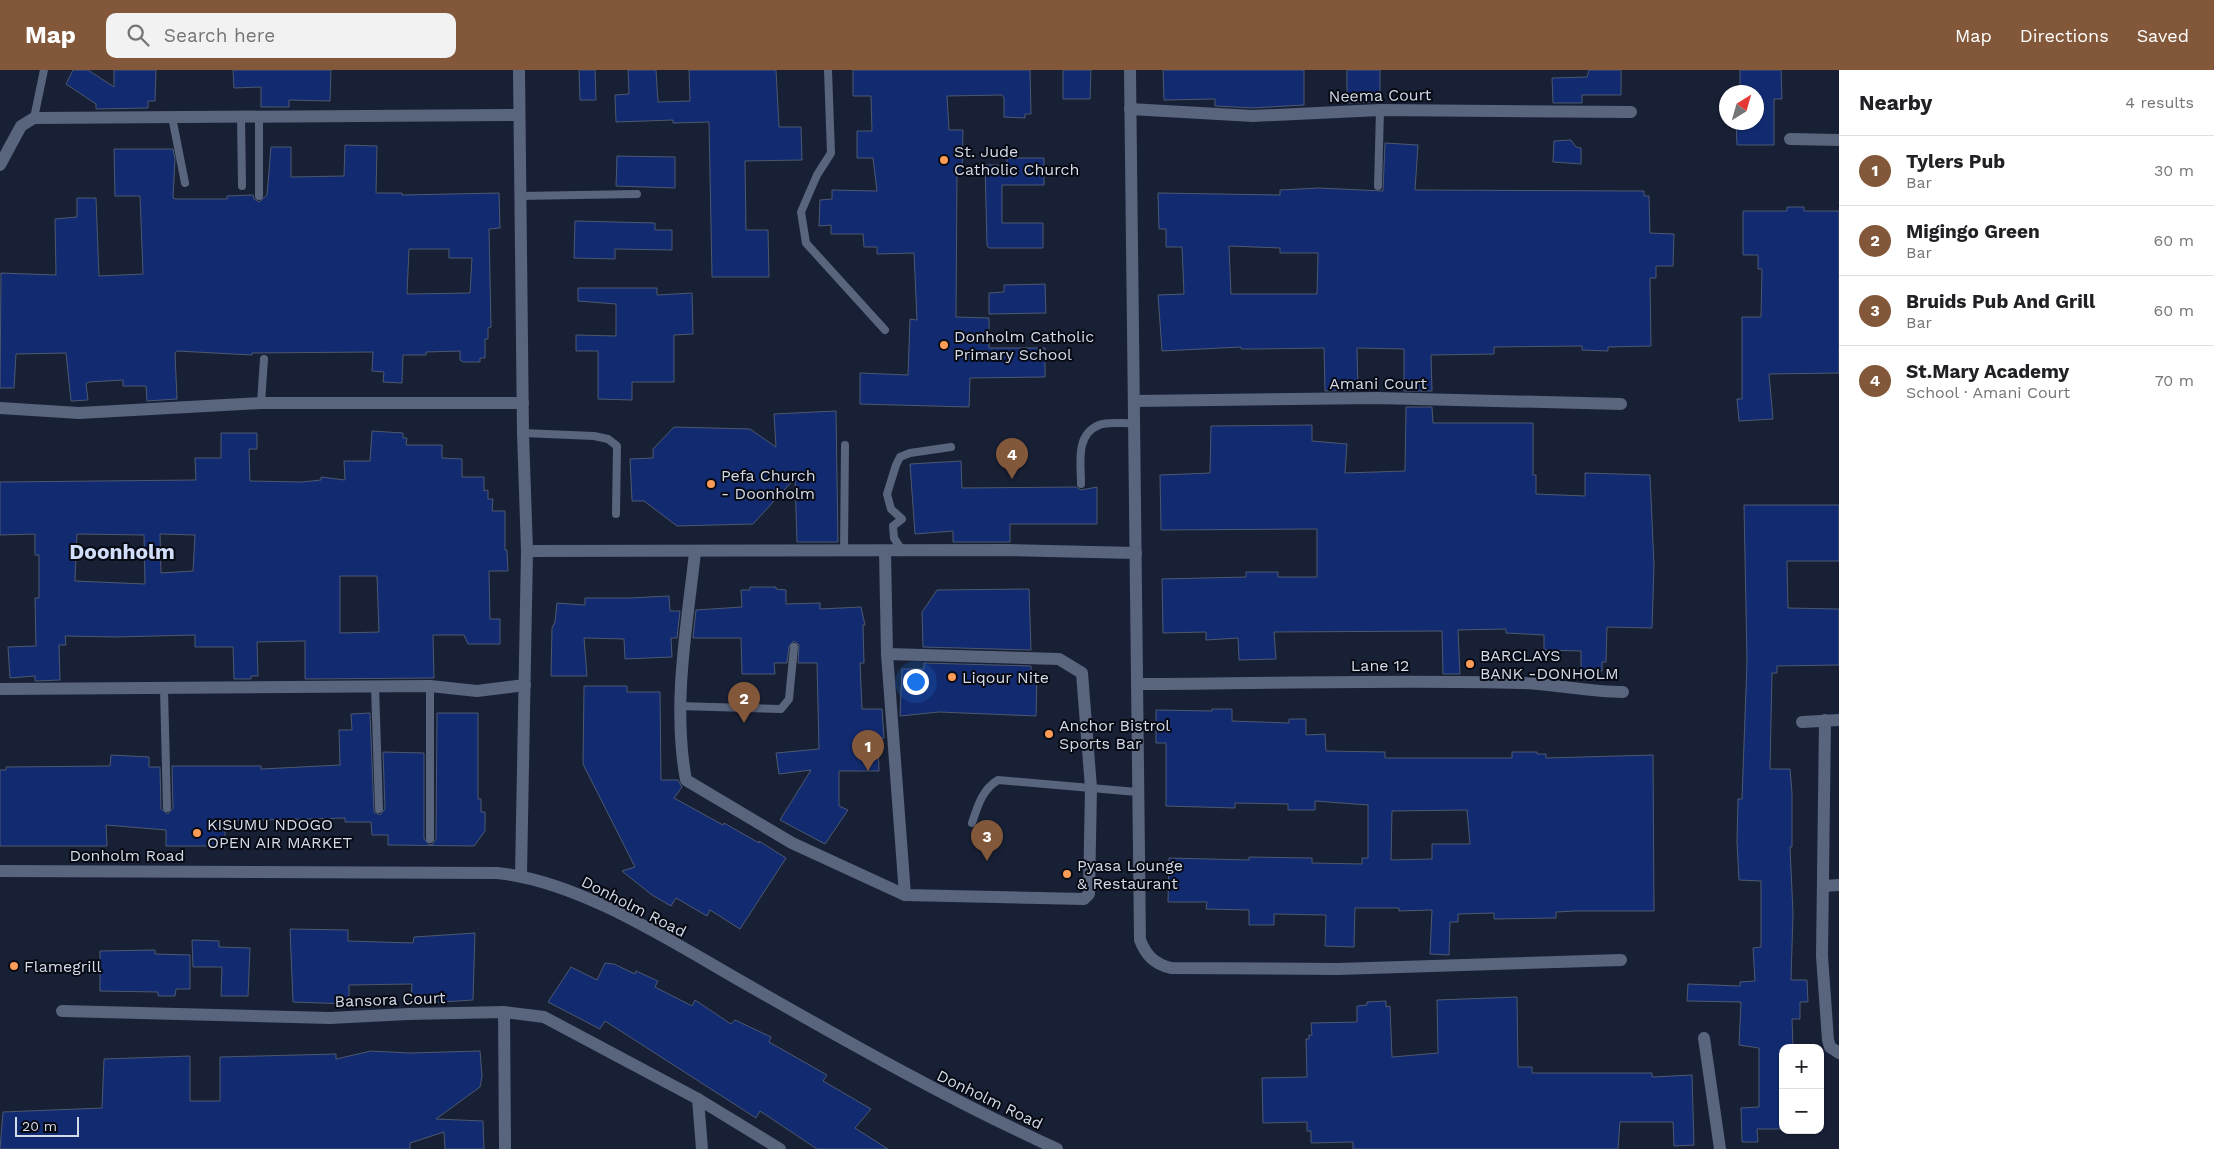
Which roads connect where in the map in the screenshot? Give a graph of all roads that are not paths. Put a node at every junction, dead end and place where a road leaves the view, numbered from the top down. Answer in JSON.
{"nodes":[{"id":1,"x":44,"y":70,"type":"edge"},
{"id":2,"x":519,"y":70,"type":"edge"},
{"id":3,"x":828,"y":70,"type":"edge"},
{"id":4,"x":1130,"y":70,"type":"edge"},
{"id":5,"x":1130,"y":109,"type":"junction"},
{"id":6,"x":1380,"y":110,"type":"junction"},
{"id":7,"x":1631,"y":112,"type":"dead end"},
{"id":8,"x":518,"y":115,"type":"junction"},
{"id":9,"x":241,"y":116,"type":"junction"},
{"id":10,"x":259,"y":116,"type":"junction"},
{"id":11,"x":172,"y":117,"type":"junction"},
{"id":12,"x":34,"y":118,"type":"junction"},
{"id":13,"x":1790,"y":139,"type":"dead end"},
{"id":14,"x":1839,"y":140,"type":"edge"},
{"id":15,"x":0,"y":165,"type":"edge"},
{"id":16,"x":185,"y":183,"type":"dead end"},
{"id":17,"x":242,"y":186,"type":"dead end"},
{"id":18,"x":1378,"y":186,"type":"dead end"},
{"id":19,"x":637,"y":194,"type":"dead end"},
{"id":20,"x":259,"y":196,"type":"dead end"},
{"id":21,"x":520,"y":196,"type":"junction"},
{"id":22,"x":885,"y":330,"type":"dead end"},
{"id":23,"x":264,"y":358,"type":"dead end"},
{"id":24,"x":1134,"y":401,"type":"junction"},
{"id":25,"x":261,"y":403,"type":"junction"},
{"id":26,"x":523,"y":403,"type":"junction"},
{"id":27,"x":1621,"y":404,"type":"dead end"},
{"id":28,"x":0,"y":408,"type":"edge"},
{"id":29,"x":1134,"y":423,"type":"junction"},
{"id":30,"x":523,"y":433,"type":"junction"},
{"id":31,"x":845,"y":446,"type":"dead end"},
{"id":32,"x":951,"y":447,"type":"dead end"},
{"id":33,"x":1081,"y":484,"type":"dead end"},
{"id":34,"x":616,"y":514,"type":"dead end"},
{"id":35,"x":527,"y":551,"type":"junction"},
{"id":36,"x":695,"y":552,"type":"junction"},
{"id":37,"x":844,"y":552,"type":"junction"},
{"id":38,"x":885,"y":552,"type":"junction"},
{"id":39,"x":903,"y":552,"type":"junction"},
{"id":40,"x":1136,"y":553,"type":"junction"},
{"id":41,"x":794,"y":648,"type":"dead end"},
{"id":42,"x":887,"y":654,"type":"junction"},
{"id":43,"x":1137,"y":684,"type":"junction"},
{"id":44,"x":525,"y":685,"type":"junction"},
{"id":45,"x":430,"y":686,"type":"junction"},
{"id":46,"x":375,"y":687,"type":"junction"},
{"id":47,"x":0,"y":688,"type":"edge"},
{"id":48,"x":164,"y":689,"type":"junction"},
{"id":49,"x":1623,"y":692,"type":"dead end"},
{"id":50,"x":680,"y":706,"type":"junction"},
{"id":51,"x":1824,"y":720,"type":"junction"},
{"id":52,"x":1839,"y":720,"type":"edge"},
{"id":53,"x":1802,"y":722,"type":"dead end"},
{"id":54,"x":1091,"y":788,"type":"junction"},
{"id":55,"x":1138,"y":792,"type":"junction"},
{"id":56,"x":167,"y":808,"type":"dead end"},
{"id":57,"x":379,"y":809,"type":"dead end"},
{"id":58,"x":972,"y":823,"type":"dead end"},
{"id":59,"x":430,"y":839,"type":"dead end"},
{"id":60,"x":0,"y":871,"type":"edge"},
{"id":61,"x":521,"y":875,"type":"junction"},
{"id":62,"x":1824,"y":886,"type":"junction"},
{"id":63,"x":1839,"y":886,"type":"edge"},
{"id":64,"x":905,"y":895,"type":"junction"},
{"id":65,"x":1621,"y":960,"type":"dead end"},
{"id":66,"x":62,"y":1012,"type":"dead end"},
{"id":67,"x":504,"y":1012,"type":"junction"},
{"id":68,"x":1704,"y":1038,"type":"dead end"},
{"id":69,"x":1839,"y":1053,"type":"edge"},
{"id":70,"x":698,"y":1099,"type":"junction"},
{"id":71,"x":504,"y":1149,"type":"edge"},
{"id":72,"x":702,"y":1149,"type":"edge"},
{"id":73,"x":780,"y":1149,"type":"edge"},
{"id":74,"x":1057,"y":1149,"type":"edge"},
{"id":75,"x":1720,"y":1149,"type":"edge"}],
"edges":[{"from":1,"to":12,"type":"lane"},
{"from":2,"to":8,"type":"street"},
{"from":3,"to":22,"type":"lane"},
{"from":4,"to":5,"type":"street"},
{"from":5,"to":6,"type":"street","name":"Neema Court"},
{"from":5,"to":24,"type":"street"},
{"from":6,"to":7,"type":"street","name":"Neema Court"},
{"from":6,"to":18,"type":"lane"},
{"from":8,"to":10,"type":"street"},
{"from":8,"to":21,"type":"street"},
{"from":9,"to":10,"type":"street"},
{"from":9,"to":11,"type":"street"},
{"from":9,"to":17,"type":"lane"},
{"from":10,"to":20,"type":"lane"},
{"from":11,"to":12,"type":"street"},
{"from":11,"to":16,"type":"lane"},
{"from":12,"to":15,"type":"street"},
{"from":13,"to":14,"type":"street"},
{"from":19,"to":21,"type":"lane"},
{"from":21,"to":26,"type":"street"},
{"from":23,"to":25,"type":"lane"},
{"from":24,"to":27,"type":"street","name":"Amani Court"},
{"from":24,"to":29,"type":"street"},
{"from":25,"to":26,"type":"street"},
{"from":25,"to":28,"type":"street"},
{"from":26,"to":30,"type":"street"},
{"from":29,"to":33,"type":"lane"},
{"from":29,"to":40,"type":"street"},
{"from":30,"to":34,"type":"lane"},
{"from":30,"to":35,"type":"street"},
{"from":31,"to":37,"type":"lane"},
{"from":32,"to":39,"type":"lane"},
{"from":35,"to":36,"type":"street"},
{"from":35,"to":44,"type":"street"},
{"from":36,"to":37,"type":"street"},
{"from":36,"to":50,"type":"street"},
{"from":37,"to":38,"type":"street"},
{"from":38,"to":39,"type":"street"},
{"from":38,"to":42,"type":"street"},
{"from":39,"to":40,"type":"street"},
{"from":40,"to":43,"type":"street"},
{"from":41,"to":50,"type":"lane"},
{"from":42,"to":54,"type":"street"},
{"from":42,"to":64,"type":"street"},
{"from":43,"to":49,"type":"street","name":"Lane 12"},
{"from":43,"to":55,"type":"street"},
{"from":44,"to":45,"type":"street"},
{"from":44,"to":61,"type":"street"},
{"from":45,"to":46,"type":"street"},
{"from":45,"to":59,"type":"lane"},
{"from":46,"to":48,"type":"street"},
{"from":46,"to":57,"type":"lane"},
{"from":47,"to":48,"type":"street"},
{"from":48,"to":56,"type":"lane"},
{"from":50,"to":64,"type":"street"},
{"from":51,"to":52,"type":"street"},
{"from":51,"to":53,"type":"street"},
{"from":51,"to":62,"type":"street"},
{"from":54,"to":55,"type":"lane"},
{"from":54,"to":58,"type":"lane"},
{"from":54,"to":64,"type":"street"},
{"from":55,"to":65,"type":"street"},
{"from":60,"to":61,"type":"street","name":"Donholm Road"},
{"from":61,"to":74,"type":"street","name":"Donholm Road"},
{"from":62,"to":63,"type":"street"},
{"from":62,"to":69,"type":"street"},
{"from":66,"to":67,"type":"street","name":"Bansora Court"},
{"from":67,"to":70,"type":"street","name":"Bansora Court"},
{"from":67,"to":71,"type":"street"},
{"from":68,"to":75,"type":"street"},
{"from":70,"to":72,"type":"street"},
{"from":70,"to":73,"type":"street","name":"Bansora Court"}]}
